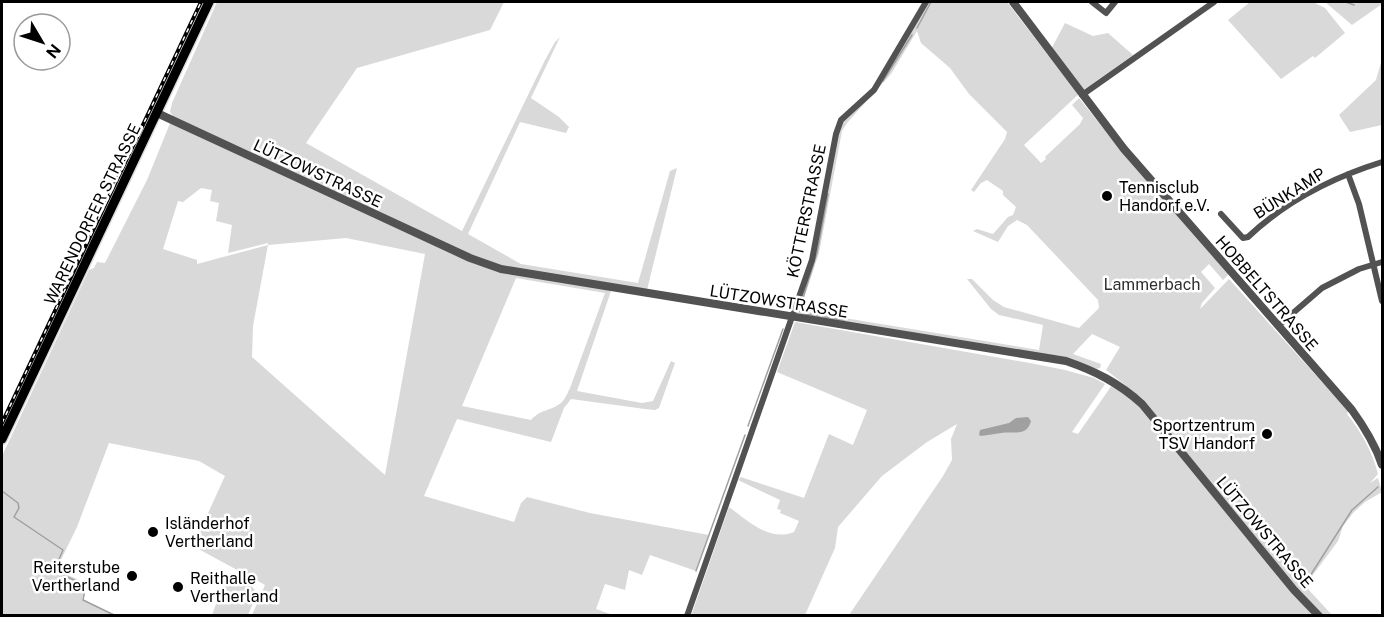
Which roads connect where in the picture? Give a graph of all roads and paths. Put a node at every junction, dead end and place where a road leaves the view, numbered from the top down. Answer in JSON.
{"nodes":[{"id":1,"x":209,"y":2,"type":"edge"},
{"id":2,"x":926,"y":2,"type":"edge"},
{"id":3,"x":1013,"y":2,"type":"edge"},
{"id":4,"x":1092,"y":2,"type":"edge"},
{"id":5,"x":1115,"y":2,"type":"edge"},
{"id":6,"x":1214,"y":2,"type":"edge"},
{"id":7,"x":1082,"y":95,"type":"junction"},
{"id":8,"x":157,"y":113,"type":"junction"},
{"id":9,"x":1383,"y":162,"type":"edge"},
{"id":10,"x":1348,"y":174,"type":"junction"},
{"id":11,"x":1221,"y":214,"type":"dead end"},
{"id":12,"x":1383,"y":262,"type":"edge"},
{"id":13,"x":1375,"y":265,"type":"junction"},
{"id":14,"x":1383,"y":301,"type":"edge"},
{"id":15,"x":793,"y":317,"type":"junction"},
{"id":16,"x":1278,"y":326,"type":"junction"},
{"id":17,"x":2,"y":439,"type":"edge"},
{"id":18,"x":1383,"y":465,"type":"edge"},
{"id":19,"x":687,"y":615,"type":"edge"},
{"id":20,"x":1319,"y":615,"type":"edge"}],
"edges":[{"from":1,"to":8,"type":"main road","name":"WARENDORFER STRASSE"},
{"from":2,"to":15,"type":"street","name":"KÖTTERSTRASSE"},
{"from":3,"to":7,"type":"street","name":"HOBBELTSTRASSE"},
{"from":4,"to":5,"type":"street"},
{"from":6,"to":7,"type":"street"},
{"from":7,"to":16,"type":"street","name":"HOBBELTSTRASSE"},
{"from":8,"to":15,"type":"street","name":"LÜTZOWSTRASSE"},
{"from":8,"to":17,"type":"main road","name":"WARENDORFER STRASSE"},
{"from":9,"to":10,"type":"street","name":"BÜNKAMP"},
{"from":10,"to":11,"type":"street","name":"BÜNKAMP"},
{"from":10,"to":13,"type":"street"},
{"from":12,"to":13,"type":"street"},
{"from":13,"to":14,"type":"street"},
{"from":13,"to":16,"type":"street"},
{"from":15,"to":19,"type":"street","name":"KÖTTERSTRASSE"},
{"from":15,"to":20,"type":"street","name":"LÜTZOWSTRASSE"},
{"from":16,"to":18,"type":"street","name":"HOBBELTSTRASSE"}]}
